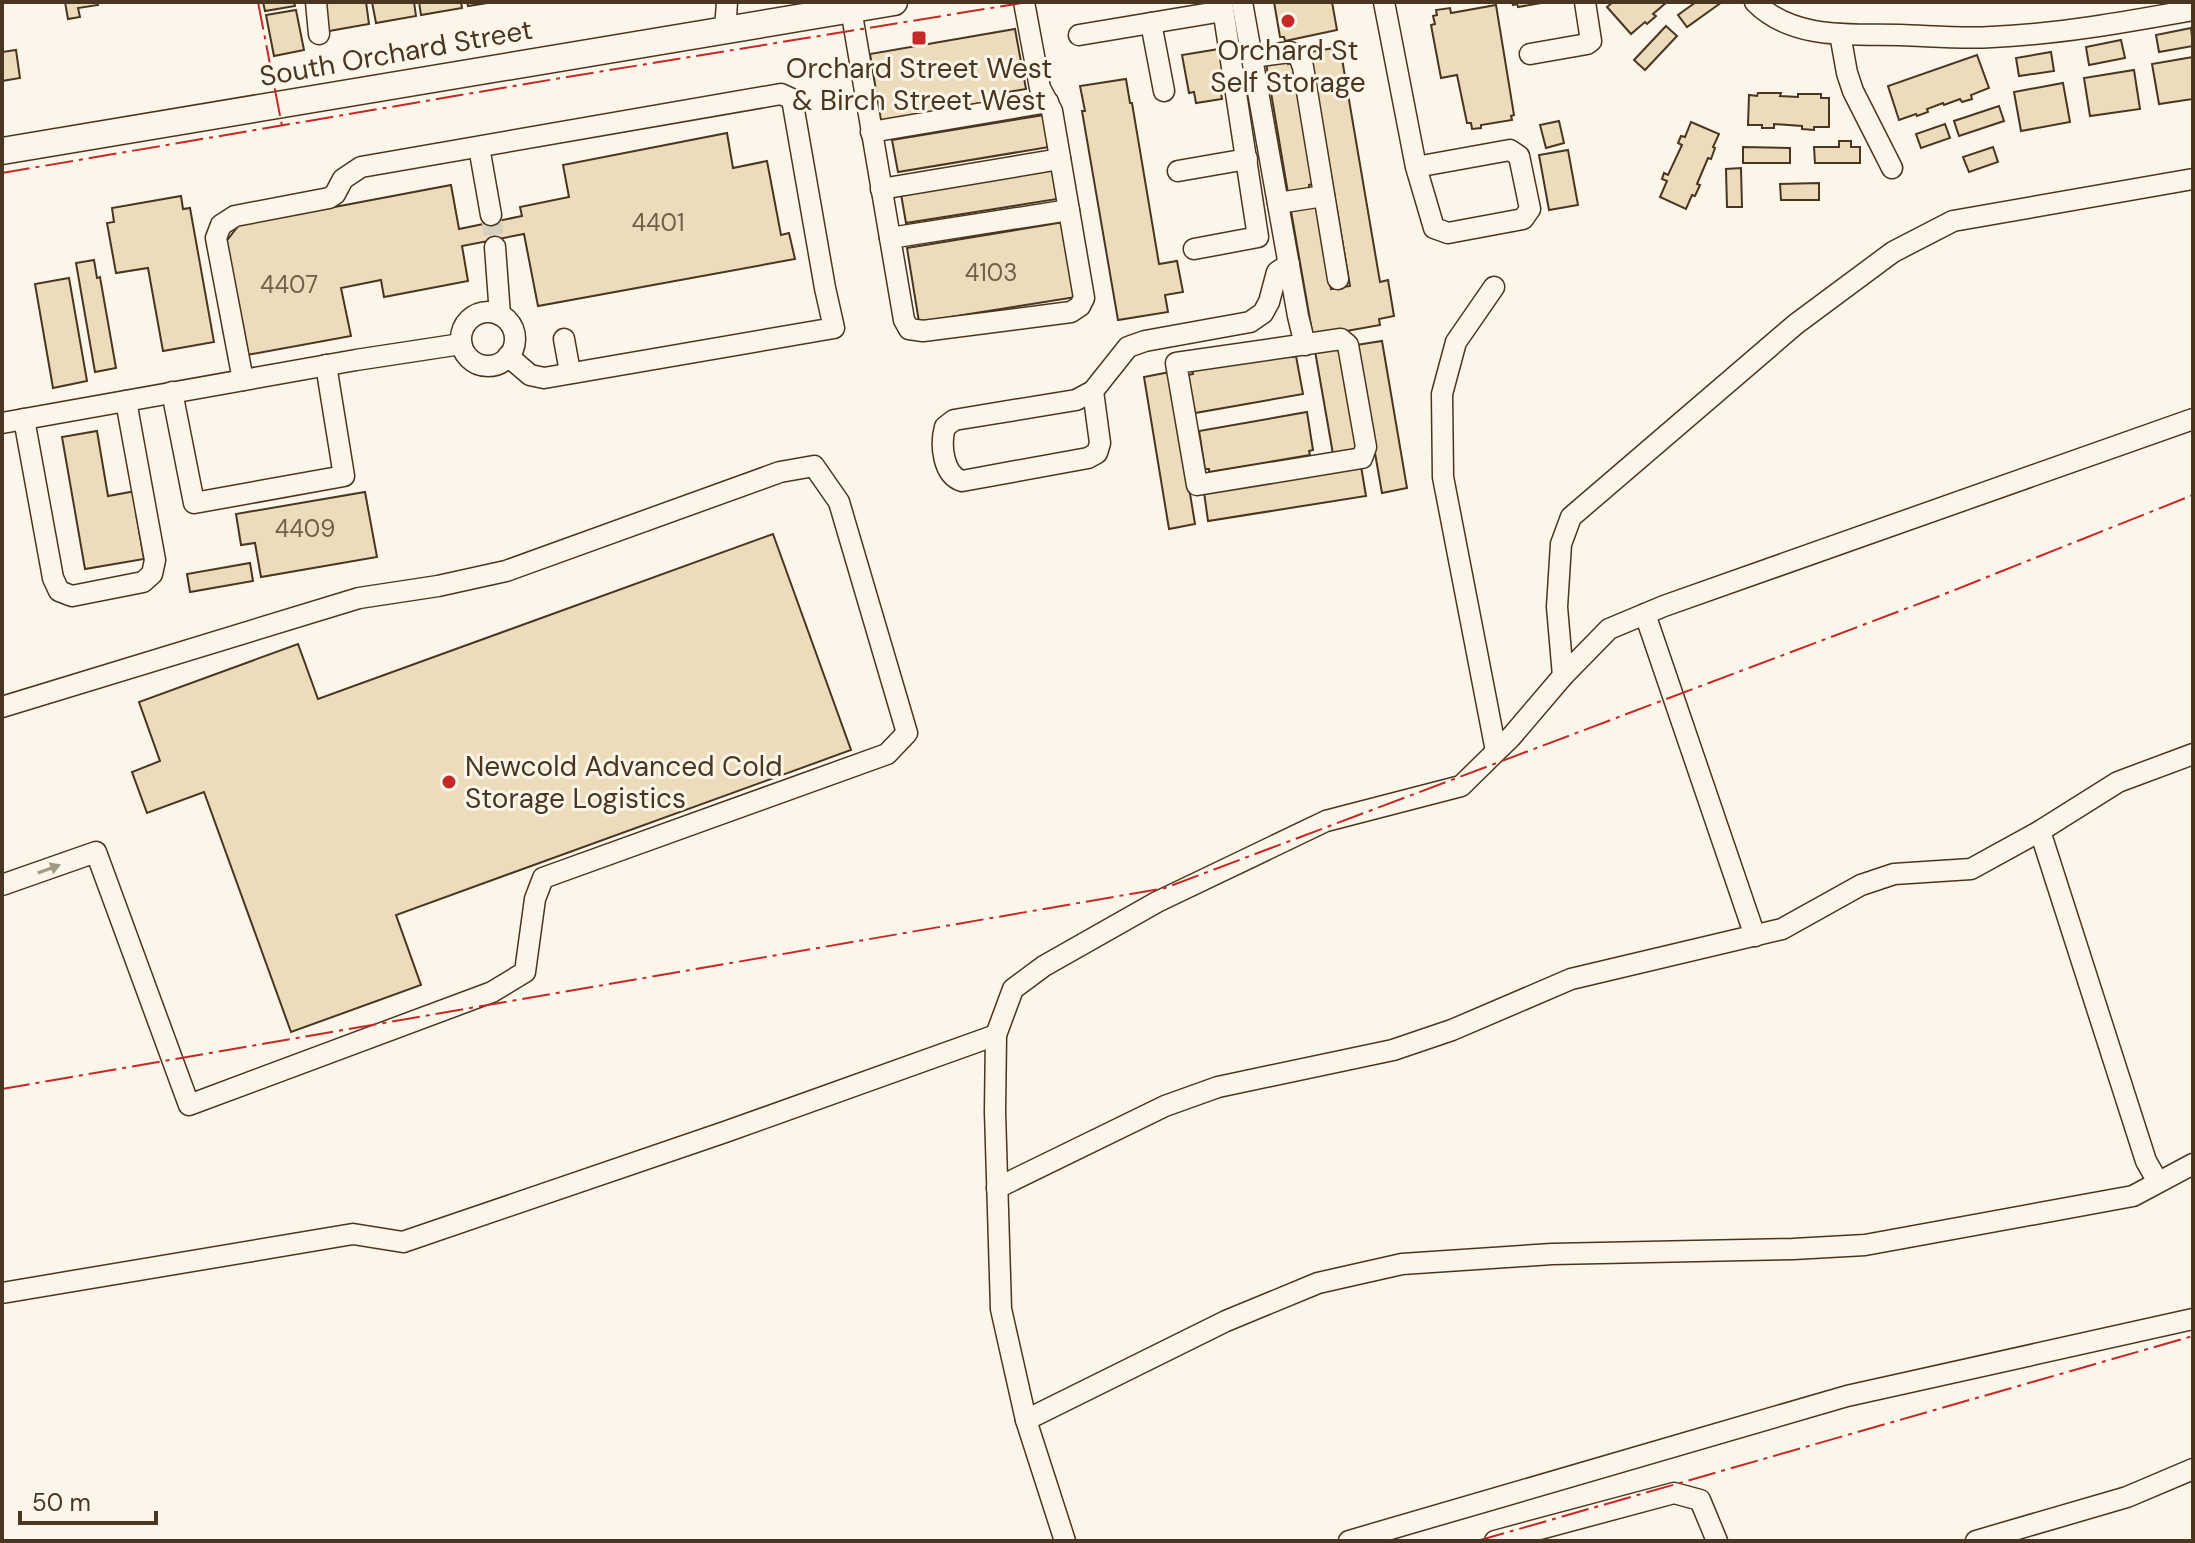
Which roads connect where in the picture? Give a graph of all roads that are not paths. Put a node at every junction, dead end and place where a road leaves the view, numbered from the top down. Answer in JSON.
{"nodes":[{"id":1,"x":316,"y":2,"type":"edge"},
{"id":2,"x":727,"y":2,"type":"edge"},
{"id":3,"x":894,"y":2,"type":"edge"},
{"id":4,"x":1024,"y":2,"type":"edge"},
{"id":5,"x":1242,"y":2,"type":"edge"},
{"id":6,"x":1384,"y":2,"type":"edge"},
{"id":7,"x":1585,"y":2,"type":"edge"},
{"id":8,"x":1755,"y":2,"type":"edge"},
{"id":9,"x":1222,"y":6,"type":"edge"},
{"id":10,"x":851,"y":9,"type":"junction"},
{"id":11,"x":2193,"y":10,"type":"edge"},
{"id":12,"x":1151,"y":23,"type":"junction"},
{"id":13,"x":725,"y":30,"type":"junction"},
{"id":14,"x":319,"y":34,"type":"dead end"},
{"id":15,"x":1840,"y":34,"type":"junction"},
{"id":16,"x":1079,"y":35,"type":"dead end"},
{"id":17,"x":1530,"y":54,"type":"dead end"},
{"id":18,"x":1253,"y":57,"type":"junction"},
{"id":19,"x":1164,"y":91,"type":"dead end"},
{"id":20,"x":1048,"y":102,"type":"junction"},
{"id":21,"x":871,"y":132,"type":"junction"},
{"id":22,"x":479,"y":147,"type":"junction"},
{"id":23,"x":2,"y":151,"type":"edge"},
{"id":24,"x":1060,"y":159,"type":"junction"},
{"id":25,"x":1247,"y":159,"type":"junction"},
{"id":26,"x":1416,"y":167,"type":"junction"},
{"id":27,"x":1892,"y":168,"type":"dead end"},
{"id":28,"x":1178,"y":171,"type":"dead end"},
{"id":29,"x":2193,"y":179,"type":"edge"},
{"id":30,"x":881,"y":189,"type":"junction"},
{"id":31,"x":1324,"y":196,"type":"junction"},
{"id":32,"x":1278,"y":203,"type":"junction"},
{"id":33,"x":1069,"y":210,"type":"junction"},
{"id":34,"x":491,"y":215,"type":"tunnel mouth"},
{"id":35,"x":890,"y":238,"type":"junction"},
{"id":36,"x":495,"y":247,"type":"tunnel mouth"},
{"id":37,"x":1194,"y":249,"type":"dead end"},
{"id":38,"x":1289,"y":264,"type":"junction"},
{"id":39,"x":1338,"y":279,"type":"dead end"},
{"id":40,"x":1494,"y":287,"type":"dead end"},
{"id":41,"x":500,"y":315,"type":"junction"},
{"id":42,"x":564,"y":339,"type":"dead end"},
{"id":43,"x":461,"y":344,"type":"junction"},
{"id":44,"x":1305,"y":345,"type":"junction"},
{"id":45,"x":508,"y":356,"type":"junction"},
{"id":46,"x":326,"y":365,"type":"junction"},
{"id":47,"x":570,"y":372,"type":"junction"},
{"id":48,"x":243,"y":380,"type":"junction"},
{"id":49,"x":1093,"y":391,"type":"junction"},
{"id":50,"x":172,"y":392,"type":"junction"},
{"id":51,"x":126,"y":401,"type":"junction"},
{"id":52,"x":24,"y":419,"type":"junction"},
{"id":53,"x":2193,"y":419,"type":"edge"},
{"id":54,"x":2,"y":423,"type":"edge"},
{"id":55,"x":1645,"y":614,"type":"junction"},
{"id":56,"x":1563,"y":676,"type":"junction"},
{"id":57,"x":2,"y":707,"type":"edge"},
{"id":58,"x":1496,"y":751,"type":"junction"},
{"id":59,"x":2193,"y":754,"type":"edge"},
{"id":60,"x":2040,"y":831,"type":"junction"},
{"id":61,"x":2,"y":885,"type":"edge"},
{"id":62,"x":1755,"y":936,"type":"junction"},
{"id":63,"x":996,"y":1035,"type":"junction"},
{"id":64,"x":2193,"y":1164,"type":"edge"},
{"id":65,"x":2158,"y":1182,"type":"junction"},
{"id":66,"x":997,"y":1188,"type":"junction"},
{"id":67,"x":2,"y":1293,"type":"edge"},
{"id":68,"x":2193,"y":1319,"type":"edge"},
{"id":69,"x":1026,"y":1420,"type":"junction"},
{"id":70,"x":2193,"y":1469,"type":"edge"},
{"id":71,"x":1065,"y":1541,"type":"edge"},
{"id":72,"x":1349,"y":1541,"type":"edge"},
{"id":73,"x":1495,"y":1541,"type":"edge"},
{"id":74,"x":1717,"y":1541,"type":"edge"},
{"id":75,"x":1976,"y":1541,"type":"edge"}],
"edges":[{"from":1,"to":14,"type":"street"},
{"from":2,"to":13,"type":"street"},
{"from":3,"to":10,"type":"main road","name":"South Orchard Street"},
{"from":4,"to":20,"type":"street"},
{"from":5,"to":18,"type":"street"},
{"from":6,"to":26,"type":"street"},
{"from":7,"to":17,"type":"street"},
{"from":8,"to":15,"type":"street"},
{"from":9,"to":12,"type":"street"},
{"from":9,"to":25,"type":"street"},
{"from":10,"to":13,"type":"main road","name":"South Orchard Street"},
{"from":10,"to":21,"type":"street"},
{"from":11,"to":15,"type":"street"},
{"from":12,"to":16,"type":"street"},
{"from":12,"to":19,"type":"street"},
{"from":13,"to":23,"type":"main road","name":"South Orchard Street"},
{"from":15,"to":27,"type":"street"},
{"from":18,"to":31,"type":"street"},
{"from":18,"to":32,"type":"street"},
{"from":20,"to":21,"type":"street"},
{"from":20,"to":24,"type":"street"},
{"from":21,"to":30,"type":"street"},
{"from":22,"to":34,"type":"street"},
{"from":22,"to":47,"type":"street"},
{"from":22,"to":48,"type":"street"},
{"from":24,"to":30,"type":"street"},
{"from":24,"to":33,"type":"street"},
{"from":25,"to":28,"type":"street"},
{"from":25,"to":37,"type":"street"},
{"from":26,"to":26,"type":"street"},
{"from":29,"to":56,"type":"street"},
{"from":30,"to":35,"type":"street"},
{"from":31,"to":32,"type":"street"},
{"from":31,"to":39,"type":"street"},
{"from":32,"to":38,"type":"street"},
{"from":33,"to":35,"type":"street"},
{"from":33,"to":35,"type":"street"},
{"from":36,"to":41,"type":"street"},
{"from":38,"to":44,"type":"street"},
{"from":38,"to":49,"type":"street"},
{"from":40,"to":58,"type":"street"},
{"from":41,"to":43,"type":"street"},
{"from":41,"to":45,"type":"street"},
{"from":42,"to":47,"type":"street"},
{"from":43,"to":45,"type":"street"},
{"from":43,"to":46,"type":"street"},
{"from":44,"to":44,"type":"street"},
{"from":45,"to":47,"type":"street"},
{"from":46,"to":48,"type":"street"},
{"from":46,"to":50,"type":"street"},
{"from":48,"to":50,"type":"street"},
{"from":49,"to":49,"type":"street"},
{"from":50,"to":51,"type":"street"},
{"from":51,"to":52,"type":"street"},
{"from":51,"to":52,"type":"street"},
{"from":52,"to":54,"type":"street"},
{"from":53,"to":55,"type":"street"},
{"from":55,"to":56,"type":"street"},
{"from":55,"to":62,"type":"street"},
{"from":56,"to":58,"type":"street"},
{"from":61,"to":57,"type":"street","one_way":true},
{"from":58,"to":63,"type":"street"},
{"from":59,"to":60,"type":"street"},
{"from":60,"to":62,"type":"street"},
{"from":60,"to":65,"type":"street"},
{"from":62,"to":66,"type":"street"},
{"from":63,"to":66,"type":"street"},
{"from":63,"to":67,"type":"street"},
{"from":64,"to":65,"type":"street"},
{"from":65,"to":69,"type":"street"},
{"from":66,"to":69,"type":"street"},
{"from":68,"to":72,"type":"street"},
{"from":69,"to":71,"type":"street"},
{"from":70,"to":75,"type":"street"},
{"from":73,"to":74,"type":"street"}]}
